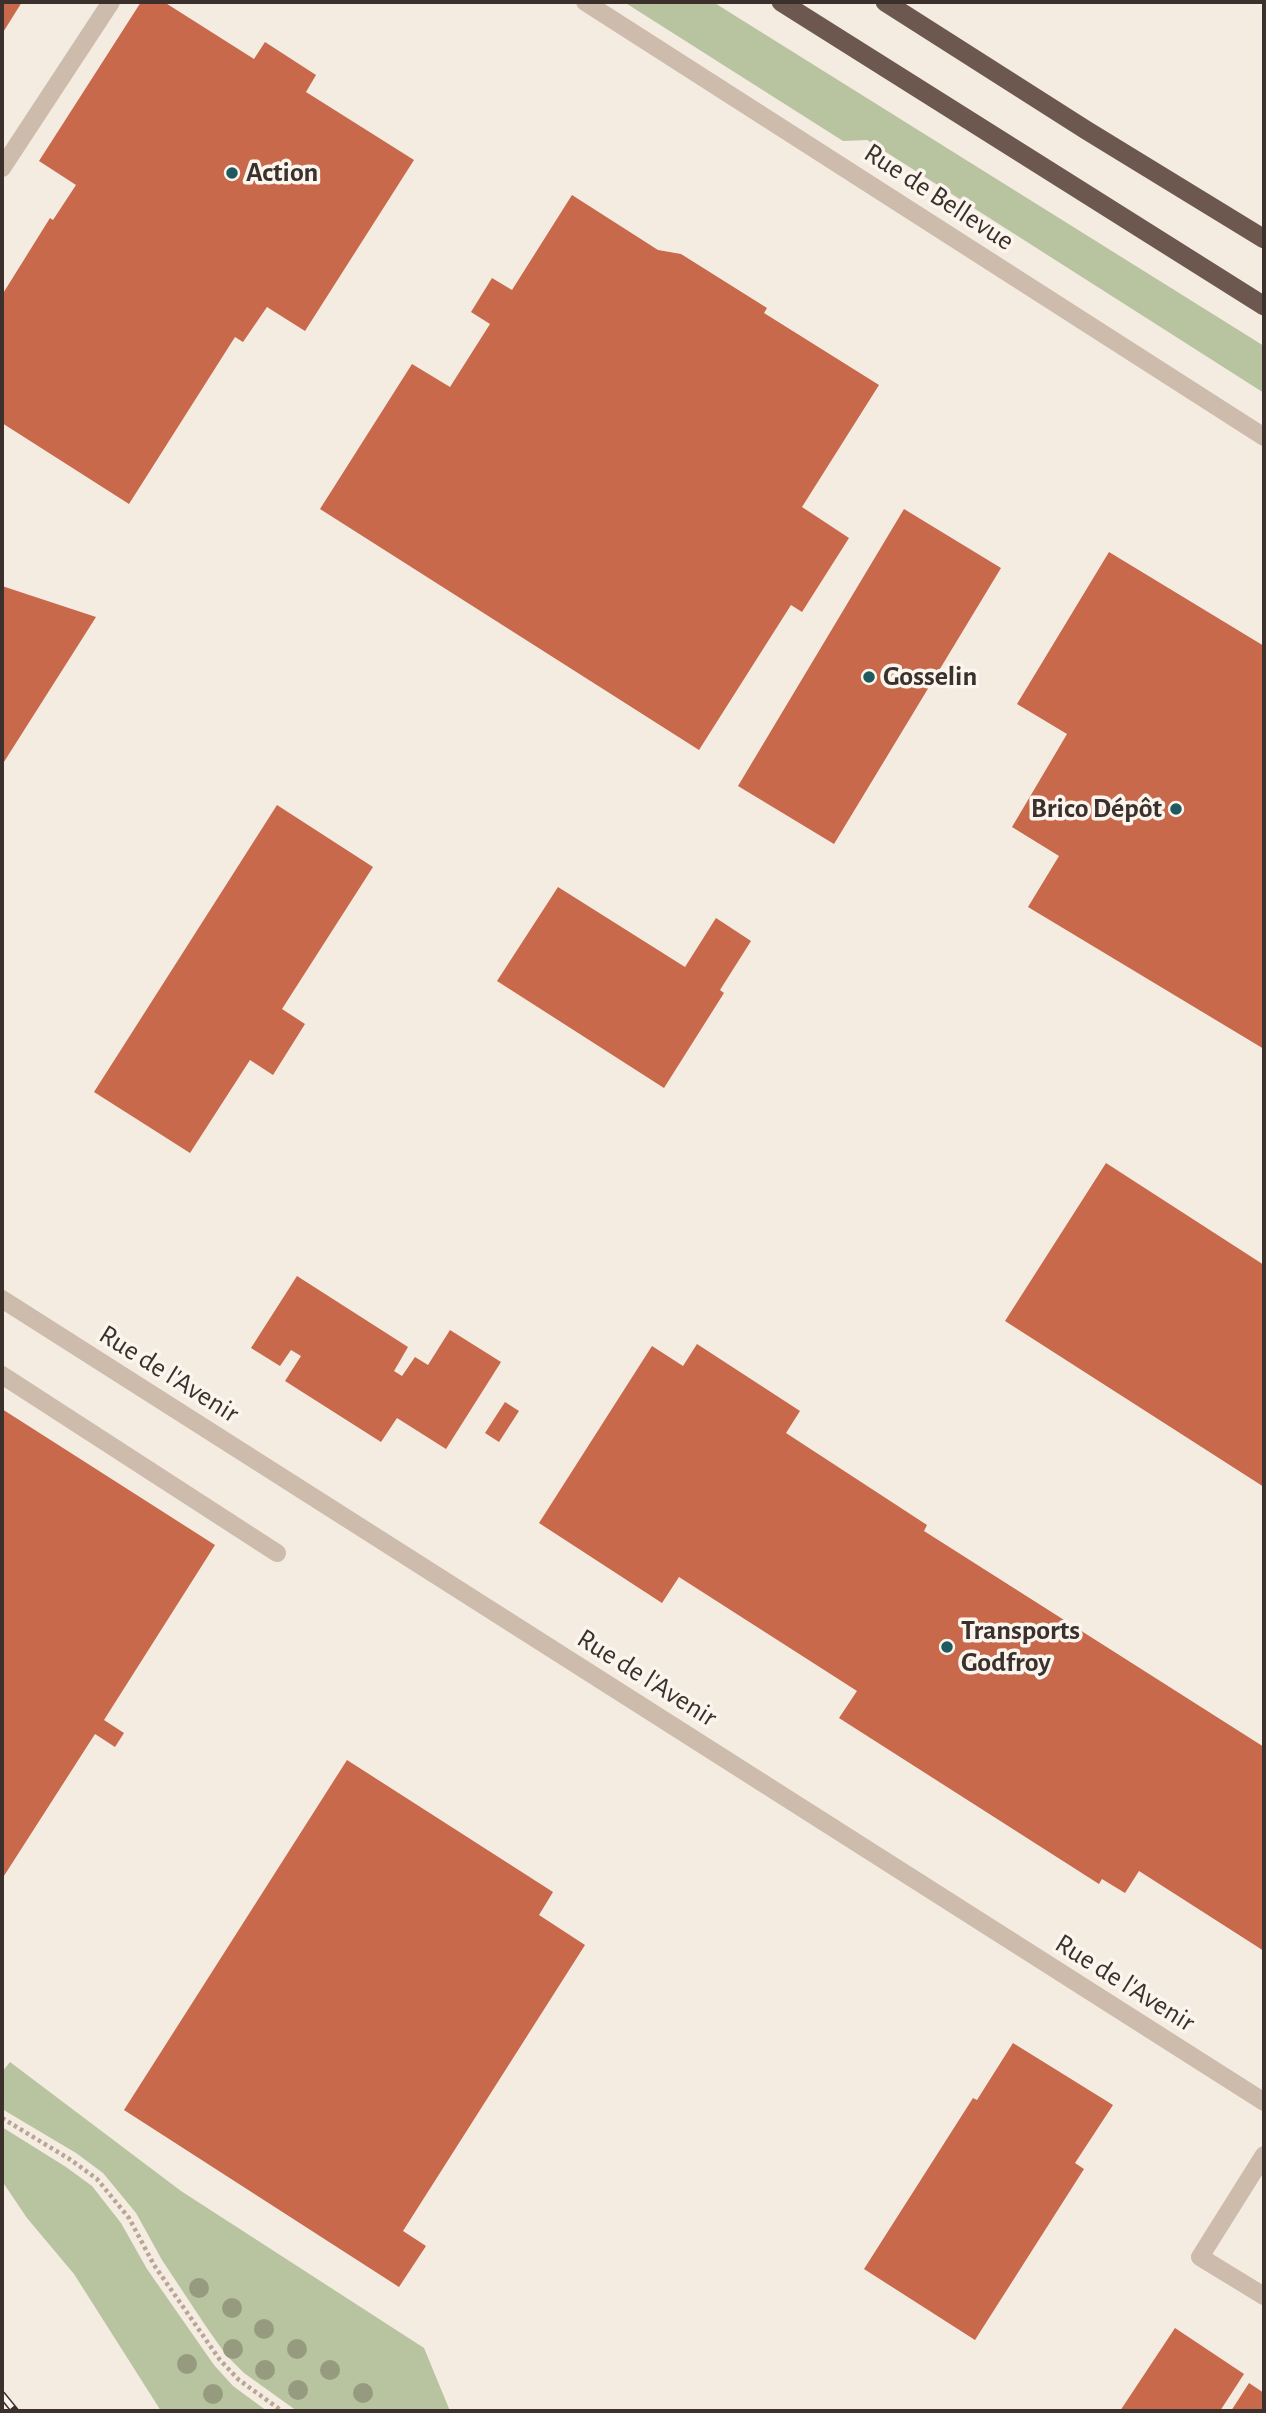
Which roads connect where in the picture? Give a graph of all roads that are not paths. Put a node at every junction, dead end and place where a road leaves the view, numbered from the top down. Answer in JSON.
{"nodes":[{"id":1,"x":111,"y":2,"type":"edge"},
{"id":2,"x":585,"y":2,"type":"edge"},
{"id":3,"x":781,"y":2,"type":"edge"},
{"id":4,"x":885,"y":2,"type":"edge"},
{"id":5,"x":2,"y":168,"type":"edge"},
{"id":6,"x":1264,"y":239,"type":"edge"},
{"id":7,"x":1264,"y":306,"type":"edge"},
{"id":8,"x":1264,"y":437,"type":"edge"},
{"id":9,"x":2,"y":1299,"type":"edge"},
{"id":10,"x":2,"y":1375,"type":"edge"},
{"id":11,"x":277,"y":1553,"type":"dead end"},
{"id":12,"x":1264,"y":2102,"type":"edge"},
{"id":13,"x":1264,"y":2155,"type":"edge"},
{"id":14,"x":1264,"y":2296,"type":"edge"}],
"edges":[{"from":1,"to":5,"type":"street"},
{"from":2,"to":8,"type":"street","name":"Rue de Bellevue"},
{"from":3,"to":7,"type":"highway"},
{"from":4,"to":6,"type":"highway"},
{"from":9,"to":12,"type":"street","name":"Rue de l'Avenir"},
{"from":10,"to":11,"type":"street"},
{"from":13,"to":14,"type":"street"}]}
